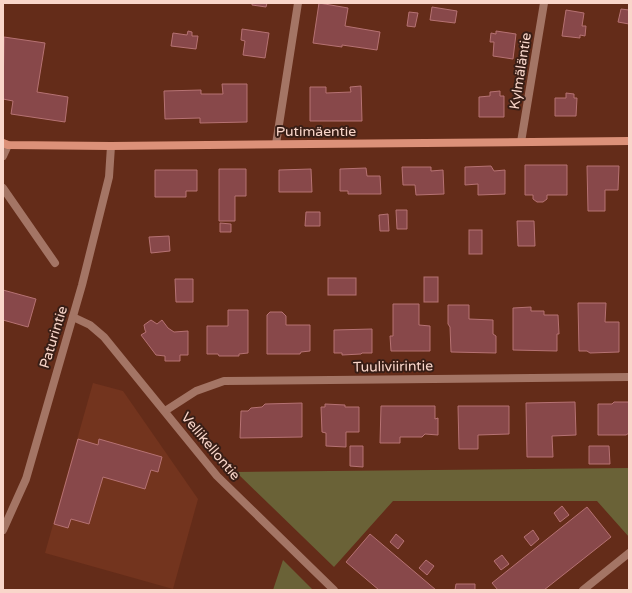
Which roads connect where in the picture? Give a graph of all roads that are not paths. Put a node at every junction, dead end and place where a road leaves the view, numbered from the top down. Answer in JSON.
{"nodes":[{"id":1,"x":298,"y":3,"type":"edge"},
{"id":2,"x":544,"y":3,"type":"edge"},
{"id":3,"x":629,"y":141,"type":"edge"},
{"id":4,"x":521,"y":142,"type":"junction"},
{"id":5,"x":6,"y":144,"type":"edge"},
{"id":6,"x":276,"y":144,"type":"junction"},
{"id":7,"x":111,"y":146,"type":"junction"},
{"id":8,"x":3,"y":156,"type":"edge"},
{"id":9,"x":3,"y":188,"type":"edge"},
{"id":10,"x":54,"y":263,"type":"dead end"},
{"id":11,"x":73,"y":317,"type":"junction"},
{"id":12,"x":629,"y":376,"type":"edge"},
{"id":13,"x":165,"y":411,"type":"junction"},
{"id":14,"x":3,"y":530,"type":"edge"},
{"id":15,"x":629,"y":553,"type":"edge"},
{"id":16,"x":334,"y":590,"type":"edge"},
{"id":17,"x":583,"y":590,"type":"edge"}],
"edges":[{"from":1,"to":6,"type":"street"},
{"from":2,"to":4,"type":"street","name":"Kylmäläntie"},
{"from":3,"to":4,"type":"main road","name":"Putimäentie"},
{"from":4,"to":6,"type":"main road","name":"Putimäentie"},
{"from":5,"to":7,"type":"main road","name":"Putimäentie"},
{"from":5,"to":8,"type":"street"},
{"from":6,"to":7,"type":"main road","name":"Putimäentie"},
{"from":7,"to":11,"type":"street","name":"Paturintie"},
{"from":9,"to":10,"type":"street"},
{"from":11,"to":13,"type":"street","name":"Vellikellontie"},
{"from":11,"to":14,"type":"street","name":"Paturintie"},
{"from":12,"to":13,"type":"street","name":"Tuuliviirintie"},
{"from":13,"to":16,"type":"street","name":"Vellikellontie"},
{"from":15,"to":17,"type":"street"}]}
